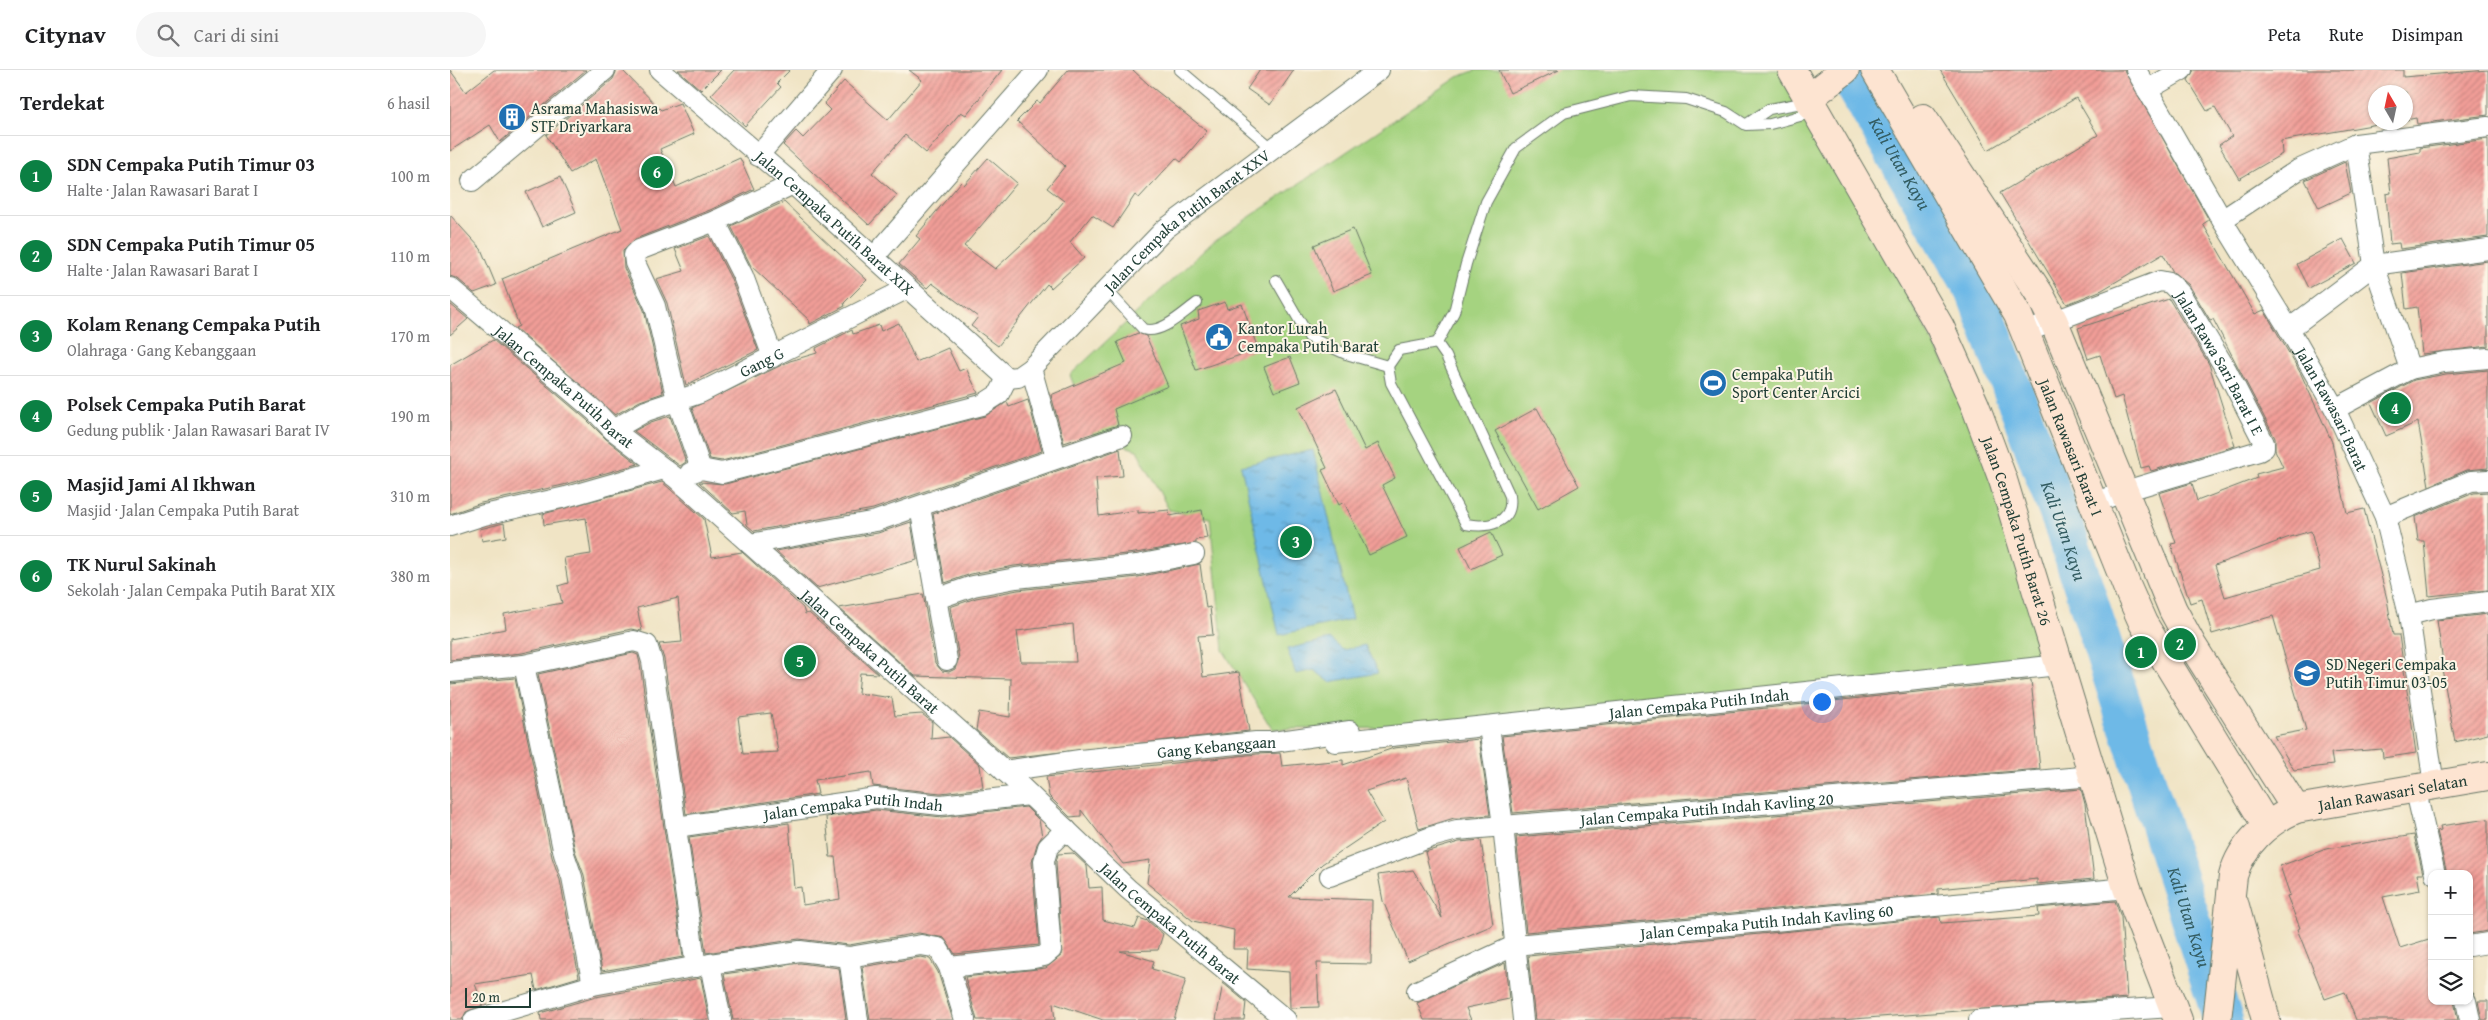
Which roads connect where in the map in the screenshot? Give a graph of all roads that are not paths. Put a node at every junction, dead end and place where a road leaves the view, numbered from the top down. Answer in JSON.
{"nodes":[{"id":1,"x":605,"y":70,"type":"edge"},
{"id":2,"x":660,"y":70,"type":"edge"},
{"id":3,"x":832,"y":70,"type":"edge"},
{"id":4,"x":1038,"y":70,"type":"edge"},
{"id":5,"x":1180,"y":70,"type":"edge"},
{"id":6,"x":1378,"y":70,"type":"edge"},
{"id":7,"x":1792,"y":70,"type":"edge"},
{"id":8,"x":1845,"y":70,"type":"edge"},
{"id":9,"x":1875,"y":70,"type":"edge"},
{"id":10,"x":1891,"y":70,"type":"edge"},
{"id":11,"x":2136,"y":70,"type":"edge"},
{"id":12,"x":2182,"y":70,"type":"edge"},
{"id":13,"x":2147,"y":90,"type":"junction"},
{"id":14,"x":1813,"y":101,"type":"junction"},
{"id":15,"x":2488,"y":127,"type":"edge"},
{"id":16,"x":2356,"y":144,"type":"junction"},
{"id":17,"x":1272,"y":148,"type":"junction"},
{"id":18,"x":758,"y":156,"type":"junction"},
{"id":19,"x":472,"y":181,"type":"dead end"},
{"id":20,"x":793,"y":184,"type":"junction"},
{"id":21,"x":1956,"y":187,"type":"junction"},
{"id":22,"x":2222,"y":220,"type":"junction"},
{"id":23,"x":715,"y":221,"type":"junction"},
{"id":24,"x":2488,"y":249,"type":"edge"},
{"id":25,"x":874,"y":257,"type":"junction"},
{"id":26,"x":2374,"y":265,"type":"junction"},
{"id":27,"x":1276,"y":280,"type":"dead end"},
{"id":28,"x":450,"y":288,"type":"edge"},
{"id":29,"x":908,"y":288,"type":"junction"},
{"id":30,"x":1106,"y":289,"type":"junction"},
{"id":31,"x":1197,"y":303,"type":"dead end"},
{"id":32,"x":2054,"y":322,"type":"junction"},
{"id":33,"x":2289,"y":329,"type":"junction"},
{"id":34,"x":2026,"y":332,"type":"junction"},
{"id":35,"x":1437,"y":343,"type":"junction"},
{"id":36,"x":773,"y":357,"type":"junction"},
{"id":37,"x":2488,"y":358,"type":"edge"},
{"id":38,"x":1388,"y":366,"type":"junction"},
{"id":39,"x":1031,"y":368,"type":"junction"},
{"id":40,"x":2410,"y":369,"type":"junction"},
{"id":41,"x":1007,"y":378,"type":"junction"},
{"id":42,"x":677,"y":400,"type":"junction"},
{"id":43,"x":2335,"y":409,"type":"junction"},
{"id":44,"x":613,"y":430,"type":"junction"},
{"id":45,"x":1122,"y":436,"type":"dead end"},
{"id":46,"x":1056,"y":457,"type":"junction"},
{"id":47,"x":701,"y":469,"type":"junction"},
{"id":48,"x":670,"y":473,"type":"junction"},
{"id":49,"x":2488,"y":480,"type":"edge"},
{"id":50,"x":2125,"y":491,"type":"junction"},
{"id":51,"x":2094,"y":503,"type":"junction"},
{"id":52,"x":920,"y":507,"type":"junction"},
{"id":53,"x":2385,"y":517,"type":"junction"},
{"id":54,"x":450,"y":526,"type":"edge"},
{"id":55,"x":750,"y":544,"type":"junction"},
{"id":56,"x":1194,"y":554,"type":"dead end"},
{"id":57,"x":936,"y":599,"type":"junction"},
{"id":58,"x":2488,"y":602,"type":"edge"},
{"id":59,"x":2409,"y":615,"type":"junction"},
{"id":60,"x":947,"y":660,"type":"dead end"},
{"id":61,"x":524,"y":665,"type":"junction"},
{"id":62,"x":2059,"y":665,"type":"junction"},
{"id":63,"x":450,"y":672,"type":"edge"},
{"id":64,"x":1489,"y":727,"type":"junction"},
{"id":65,"x":1425,"y":732,"type":"junction"},
{"id":66,"x":1335,"y":742,"type":"dead end"},
{"id":67,"x":1004,"y":771,"type":"junction"},
{"id":68,"x":2093,"y":776,"type":"junction"},
{"id":69,"x":2488,"y":776,"type":"edge"},
{"id":70,"x":2425,"y":786,"type":"junction"},
{"id":71,"x":1030,"y":795,"type":"junction"},
{"id":72,"x":2296,"y":809,"type":"junction"},
{"id":73,"x":1503,"y":825,"type":"junction"},
{"id":74,"x":2267,"y":826,"type":"junction"},
{"id":75,"x":676,"y":828,"type":"junction"},
{"id":76,"x":1066,"y":829,"type":"junction"},
{"id":77,"x":2435,"y":870,"type":"edge"},
{"id":78,"x":1330,"y":876,"type":"dead end"},
{"id":79,"x":2127,"y":888,"type":"junction"},
{"id":80,"x":2231,"y":891,"type":"junction"},
{"id":81,"x":2488,"y":943,"type":"edge"},
{"id":82,"x":1516,"y":944,"type":"junction"},
{"id":83,"x":2473,"y":945,"type":"edge"},
{"id":84,"x":849,"y":957,"type":"junction"},
{"id":85,"x":703,"y":965,"type":"junction"},
{"id":86,"x":949,"y":968,"type":"junction"},
{"id":87,"x":593,"y":985,"type":"junction"},
{"id":88,"x":1416,"y":991,"type":"dead end"},
{"id":89,"x":2467,"y":1005,"type":"edge"},
{"id":90,"x":2175,"y":1013,"type":"edge"},
{"id":91,"x":474,"y":1020,"type":"edge"},
{"id":92,"x":721,"y":1020,"type":"edge"},
{"id":93,"x":858,"y":1020,"type":"edge"},
{"id":94,"x":965,"y":1020,"type":"edge"},
{"id":95,"x":1286,"y":1020,"type":"edge"},
{"id":96,"x":1523,"y":1020,"type":"edge"},
{"id":97,"x":1979,"y":1020,"type":"edge"},
{"id":98,"x":2218,"y":1020,"type":"edge"},
{"id":99,"x":2266,"y":1020,"type":"edge"},
{"id":100,"x":2470,"y":1020,"type":"edge"}],
"edges":[{"from":1,"to":19,"type":"street"},
{"from":2,"to":18,"type":"street","name":"Jalan Cempaka Putih Barat XIX"},
{"from":3,"to":18,"type":"street"},
{"from":4,"to":25,"type":"street"},
{"from":5,"to":17,"type":"lane"},
{"from":6,"to":17,"type":"street","name":"Jalan Cempaka Putih Barat XXV"},
{"from":7,"to":14,"type":"street","name":"Jalan Cempaka Putih Barat 26"},
{"from":8,"to":14,"type":"street"},
{"from":9,"to":21,"type":"street","name":"Jalan Rawasari Barat I"},
{"from":10,"to":21,"type":"street","name":"Jalan Rawasari Barat I"},
{"from":11,"to":13,"type":"street","name":"Jalan Rawasari Barat"},
{"from":12,"to":13,"type":"street"},
{"from":13,"to":22,"type":"street","name":"Jalan Rawasari Barat"},
{"from":14,"to":35,"type":"lane"},
{"from":14,"to":62,"type":"street","name":"Jalan Cempaka Putih Barat 26"},
{"from":15,"to":16,"type":"street"},
{"from":16,"to":22,"type":"street"},
{"from":16,"to":26,"type":"street"},
{"from":17,"to":30,"type":"street","name":"Jalan Cempaka Putih Barat XXV"},
{"from":18,"to":20,"type":"street","name":"Jalan Cempaka Putih Barat XIX"},
{"from":20,"to":23,"type":"street"},
{"from":20,"to":25,"type":"street","name":"Jalan Cempaka Putih Barat XIX"},
{"from":21,"to":32,"type":"street","name":"Jalan Rawasari Barat I"},
{"from":21,"to":34,"type":"street","name":"Jalan Rawasari Barat I"},
{"from":22,"to":33,"type":"street","name":"Jalan Rawasari Barat"},
{"from":23,"to":36,"type":"street"},
{"from":23,"to":42,"type":"street"},
{"from":24,"to":26,"type":"street"},
{"from":25,"to":29,"type":"street","name":"Jalan Cempaka Putih Barat XIX"},
{"from":26,"to":33,"type":"street"},
{"from":26,"to":40,"type":"street"},
{"from":27,"to":38,"type":"lane"},
{"from":28,"to":44,"type":"street","name":"Jalan Cempaka Putih Barat"},
{"from":29,"to":36,"type":"street","name":"Gang G"},
{"from":29,"to":41,"type":"street","name":"Jalan Cempaka Putih Barat XIX"},
{"from":30,"to":31,"type":"lane"},
{"from":30,"to":39,"type":"street","name":"Jalan Cempaka Putih Barat XXV"},
{"from":32,"to":34,"type":"street","name":"Jalan Rawa Sari Barat I E"},
{"from":32,"to":50,"type":"street","name":"Jalan Rawasari Barat I"},
{"from":32,"to":50,"type":"street","name":"Jalan Rawa Sari Barat I E"},
{"from":33,"to":43,"type":"street","name":"Jalan Rawasari Barat"},
{"from":34,"to":51,"type":"street","name":"Jalan Rawasari Barat I"},
{"from":35,"to":38,"type":"lane"},
{"from":35,"to":38,"type":"lane"},
{"from":36,"to":42,"type":"street","name":"Gang G"},
{"from":37,"to":40,"type":"street"},
{"from":39,"to":41,"type":"street","name":"Jalan Cempaka Putih Barat XXV"},
{"from":39,"to":46,"type":"street"},
{"from":40,"to":43,"type":"street"},
{"from":41,"to":47,"type":"street"},
{"from":42,"to":44,"type":"street","name":"Gang G"},
{"from":42,"to":47,"type":"street"},
{"from":43,"to":53,"type":"street","name":"Jalan Rawasari Barat"},
{"from":44,"to":48,"type":"street","name":"Jalan Cempaka Putih Barat"},
{"from":45,"to":46,"type":"street"},
{"from":46,"to":52,"type":"street"},
{"from":47,"to":48,"type":"street"},
{"from":48,"to":54,"type":"street"},
{"from":48,"to":55,"type":"street","name":"Jalan Cempaka Putih Barat"},
{"from":49,"to":53,"type":"street"},
{"from":50,"to":51,"type":"street","name":"Jalan Rawa Sari Barat I E"},
{"from":50,"to":72,"type":"street","name":"Jalan Rawasari Barat I"},
{"from":51,"to":74,"type":"street","name":"Jalan Rawasari Barat I"},
{"from":52,"to":55,"type":"street"},
{"from":52,"to":57,"type":"street"},
{"from":53,"to":59,"type":"street","name":"Jalan Rawasari Barat"},
{"from":55,"to":67,"type":"street","name":"Jalan Cempaka Putih Barat"},
{"from":56,"to":57,"type":"street"},
{"from":57,"to":60,"type":"street"},
{"from":58,"to":59,"type":"street"},
{"from":59,"to":70,"type":"street","name":"Jalan Rawasari Barat"},
{"from":61,"to":63,"type":"street"},
{"from":61,"to":75,"type":"street"},
{"from":61,"to":87,"type":"street"},
{"from":62,"to":64,"type":"street","name":"Jalan Cempaka Putih Indah"},
{"from":62,"to":68,"type":"street","name":"Jalan Cempaka Putih Barat 26"},
{"from":64,"to":65,"type":"street","name":"Jalan Cempaka Putih Indah"},
{"from":64,"to":73,"type":"street"},
{"from":65,"to":66,"type":"street","name":"Jalan Cempaka Putih Indah"},
{"from":65,"to":67,"type":"street","name":"Gang Kebanggaan"},
{"from":67,"to":71,"type":"street","name":"Jalan Cempaka Putih Barat"},
{"from":68,"to":73,"type":"street","name":"Jalan Cempaka Putih Indah Kavling 20"},
{"from":68,"to":79,"type":"street","name":"Jalan Cempaka Putih Barat 26"},
{"from":69,"to":70,"type":"street","name":"Jalan Rawasari Selatan"},
{"from":70,"to":72,"type":"street","name":"Jalan Rawasari Selatan"},
{"from":70,"to":77,"type":"street","name":"Jalan Rawasari Barat"},
{"from":71,"to":75,"type":"street","name":"Jalan Cempaka Putih Indah"},
{"from":71,"to":76,"type":"street","name":"Jalan Cempaka Putih Barat"},
{"from":72,"to":74,"type":"street","name":"Jalan Rawasari Selatan"},
{"from":73,"to":78,"type":"street","name":"Jalan Cempaka Putih Indah Kavling 20"},
{"from":73,"to":82,"type":"street"},
{"from":74,"to":80,"type":"street","name":"Jalan Rawasari Selatan"},
{"from":75,"to":85,"type":"street"},
{"from":76,"to":86,"type":"street"},
{"from":76,"to":95,"type":"street","name":"Jalan Cempaka Putih Barat"},
{"from":79,"to":82,"type":"street","name":"Jalan Cempaka Putih Indah Kavling 60"},
{"from":79,"to":90,"type":"street","name":"Jalan Cempaka Putih Barat 26"},
{"from":80,"to":98,"type":"street","name":"Jalan Rawasari Selatan"},
{"from":80,"to":99,"type":"street"},
{"from":81,"to":83,"type":"street"},
{"from":82,"to":88,"type":"street","name":"Jalan Cempaka Putih Indah Kavling 60"},
{"from":82,"to":96,"type":"street"},
{"from":84,"to":85,"type":"street"},
{"from":84,"to":86,"type":"street"},
{"from":84,"to":93,"type":"street"},
{"from":85,"to":87,"type":"street"},
{"from":85,"to":92,"type":"street"},
{"from":86,"to":94,"type":"street"},
{"from":87,"to":91,"type":"street"},
{"from":89,"to":100,"type":"street"},
{"from":90,"to":97,"type":"street"}]}
